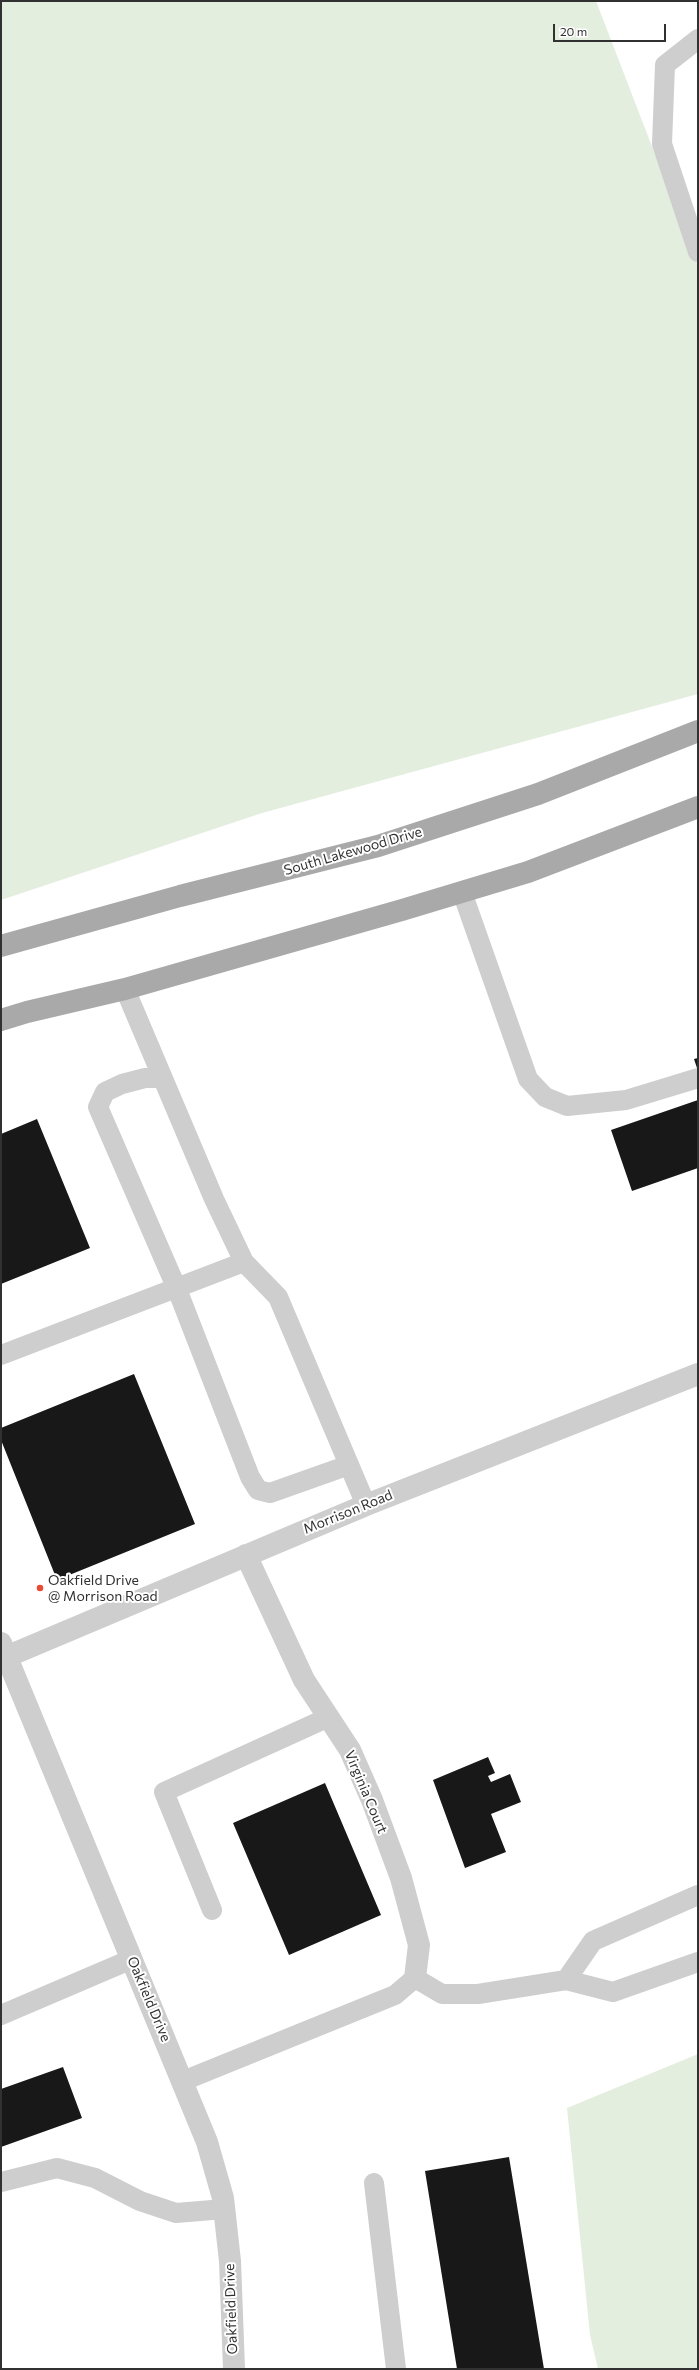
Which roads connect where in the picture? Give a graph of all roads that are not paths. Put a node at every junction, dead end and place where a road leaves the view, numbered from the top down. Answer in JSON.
{"nodes":[{"id":1,"x":698,"y":39,"type":"edge"},
{"id":2,"x":698,"y":252,"type":"edge"},
{"id":3,"x":698,"y":731,"type":"edge"},
{"id":4,"x":698,"y":807,"type":"edge"},
{"id":5,"x":462,"y":892,"type":"junction"},
{"id":6,"x":1,"y":946,"type":"edge"},
{"id":7,"x":125,"y":989,"type":"junction"},
{"id":8,"x":1,"y":1020,"type":"edge"},
{"id":9,"x":163,"y":1078,"type":"junction"},
{"id":10,"x":698,"y":1078,"type":"edge"},
{"id":11,"x":244,"y":1262,"type":"junction"},
{"id":12,"x":176,"y":1288,"type":"junction"},
{"id":13,"x":1,"y":1355,"type":"edge"},
{"id":14,"x":698,"y":1374,"type":"edge"},
{"id":15,"x":349,"y":1465,"type":"junction"},
{"id":16,"x":366,"y":1505,"type":"junction"},
{"id":17,"x":246,"y":1555,"type":"junction"},
{"id":18,"x":3,"y":1653,"type":"edge"},
{"id":19,"x":327,"y":1718,"type":"junction"},
{"id":20,"x":698,"y":1895,"type":"edge"},
{"id":21,"x":212,"y":1910,"type":"dead end"},
{"id":22,"x":132,"y":1959,"type":"junction"},
{"id":23,"x":698,"y":1962,"type":"edge"},
{"id":24,"x":415,"y":1978,"type":"junction"},
{"id":25,"x":566,"y":1980,"type":"junction"},
{"id":26,"x":1,"y":2015,"type":"edge"},
{"id":27,"x":183,"y":2081,"type":"junction"},
{"id":28,"x":1,"y":2182,"type":"edge"},
{"id":29,"x":374,"y":2183,"type":"dead end"},
{"id":30,"x":224,"y":2209,"type":"junction"},
{"id":31,"x":234,"y":2369,"type":"edge"},
{"id":32,"x":396,"y":2369,"type":"edge"}],
"edges":[{"from":1,"to":2,"type":"lane"},
{"from":3,"to":6,"type":"main road","name":"South Lakewood Drive"},
{"from":4,"to":5,"type":"main road"},
{"from":5,"to":7,"type":"main road"},
{"from":5,"to":10,"type":"lane"},
{"from":7,"to":8,"type":"main road"},
{"from":7,"to":9,"type":"lane"},
{"from":9,"to":11,"type":"lane"},
{"from":9,"to":12,"type":"lane"},
{"from":11,"to":12,"type":"lane"},
{"from":11,"to":15,"type":"lane"},
{"from":12,"to":13,"type":"lane"},
{"from":12,"to":15,"type":"lane"},
{"from":14,"to":16,"type":"street","name":"Morrison Road"},
{"from":15,"to":16,"type":"lane"},
{"from":16,"to":17,"type":"street","name":"Morrison Road"},
{"from":17,"to":18,"type":"street","name":"Morrison Road"},
{"from":17,"to":19,"type":"street","name":"Virginia Court"},
{"from":18,"to":22,"type":"street","name":"Oakfield Drive"},
{"from":19,"to":21,"type":"lane"},
{"from":19,"to":24,"type":"street","name":"Virginia Court"},
{"from":20,"to":25,"type":"lane"},
{"from":22,"to":26,"type":"lane"},
{"from":22,"to":27,"type":"street","name":"Oakfield Drive"},
{"from":23,"to":25,"type":"lane"},
{"from":24,"to":25,"type":"lane"},
{"from":24,"to":27,"type":"lane"},
{"from":27,"to":30,"type":"street","name":"Oakfield Drive"},
{"from":28,"to":30,"type":"lane"},
{"from":29,"to":32,"type":"lane"},
{"from":30,"to":31,"type":"street","name":"Oakfield Drive"}]}
